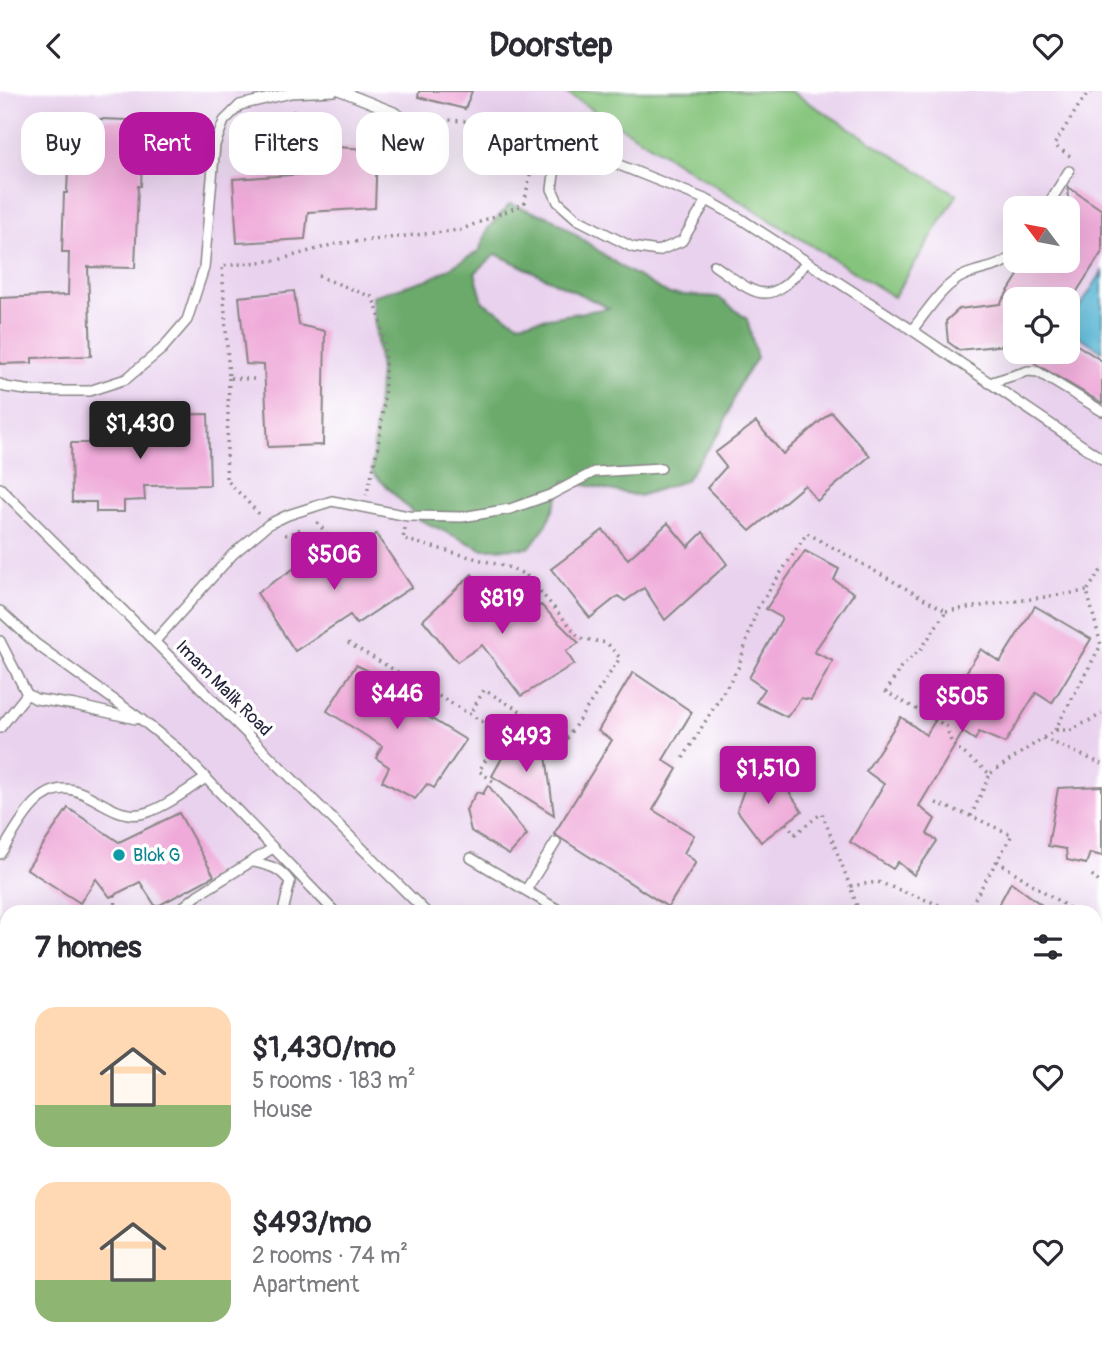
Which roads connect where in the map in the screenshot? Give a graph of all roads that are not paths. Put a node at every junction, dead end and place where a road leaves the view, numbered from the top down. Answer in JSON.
{"nodes":[{"id":1,"x":334,"y":91,"type":"edge"},
{"id":2,"x":341,"y":91,"type":"edge"},
{"id":3,"x":394,"y":112,"type":"edge"},
{"id":4,"x":1069,"y":171,"type":"road end"},
{"id":5,"x":1053,"y":196,"type":"edge"},
{"id":6,"x":707,"y":200,"type":"junction"},
{"id":7,"x":806,"y":263,"type":"junction"},
{"id":8,"x":1003,"y":264,"type":"edge"},
{"id":9,"x":714,"y":265,"type":"dead end"},
{"id":10,"x":912,"y":330,"type":"junction"},
{"id":11,"x":989,"y":383,"type":"junction"},
{"id":12,"x":0,"y":384,"type":"edge"},
{"id":13,"x":1102,"y":411,"type":"edge"},
{"id":14,"x":1102,"y":459,"type":"edge"},
{"id":15,"x":661,"y":468,"type":"dead end"},
{"id":16,"x":0,"y":488,"type":"edge"},
{"id":17,"x":0,"y":611,"type":"edge"},
{"id":18,"x":0,"y":641,"type":"edge"},
{"id":19,"x":155,"y":641,"type":"junction"},
{"id":20,"x":27,"y":694,"type":"junction"},
{"id":21,"x":142,"y":720,"type":"junction"},
{"id":22,"x":0,"y":728,"type":"edge"},
{"id":23,"x":206,"y":778,"type":"junction"},
{"id":24,"x":556,"y":842,"type":"dead end"},
{"id":25,"x":273,"y":848,"type":"junction"},
{"id":26,"x":0,"y":854,"type":"edge"},
{"id":27,"x":471,"y":858,"type":"dead end"},
{"id":28,"x":254,"y":862,"type":"junction"},
{"id":29,"x":526,"y":890,"type":"junction"},
{"id":30,"x":186,"y":905,"type":"edge"},
{"id":31,"x":284,"y":905,"type":"edge"},
{"id":32,"x":328,"y":905,"type":"edge"},
{"id":33,"x":419,"y":905,"type":"edge"},
{"id":34,"x":551,"y":905,"type":"edge"}],
"edges":[{"from":1,"to":12,"type":"lane"},
{"from":2,"to":3,"type":"lane"},
{"from":4,"to":5,"type":"lane"},
{"from":6,"to":6,"type":"lane"},
{"from":6,"to":7,"type":"lane"},
{"from":7,"to":9,"type":"lane"},
{"from":7,"to":10,"type":"lane"},
{"from":8,"to":10,"type":"lane"},
{"from":10,"to":11,"type":"lane"},
{"from":11,"to":13,"type":"lane"},
{"from":11,"to":14,"type":"lane"},
{"from":15,"to":19,"type":"lane"},
{"from":16,"to":19,"type":"lane","name":"Imam Malik Road"},
{"from":17,"to":21,"type":"lane"},
{"from":18,"to":20,"type":"lane"},
{"from":19,"to":33,"type":"lane","name":"Imam Malik Road"},
{"from":20,"to":21,"type":"lane"},
{"from":20,"to":22,"type":"lane"},
{"from":21,"to":23,"type":"lane"},
{"from":23,"to":25,"type":"lane"},
{"from":23,"to":26,"type":"lane"},
{"from":24,"to":29,"type":"lane"},
{"from":25,"to":28,"type":"lane"},
{"from":25,"to":32,"type":"lane"},
{"from":27,"to":29,"type":"lane"},
{"from":28,"to":30,"type":"lane"},
{"from":28,"to":31,"type":"lane"},
{"from":29,"to":34,"type":"lane"}]}
